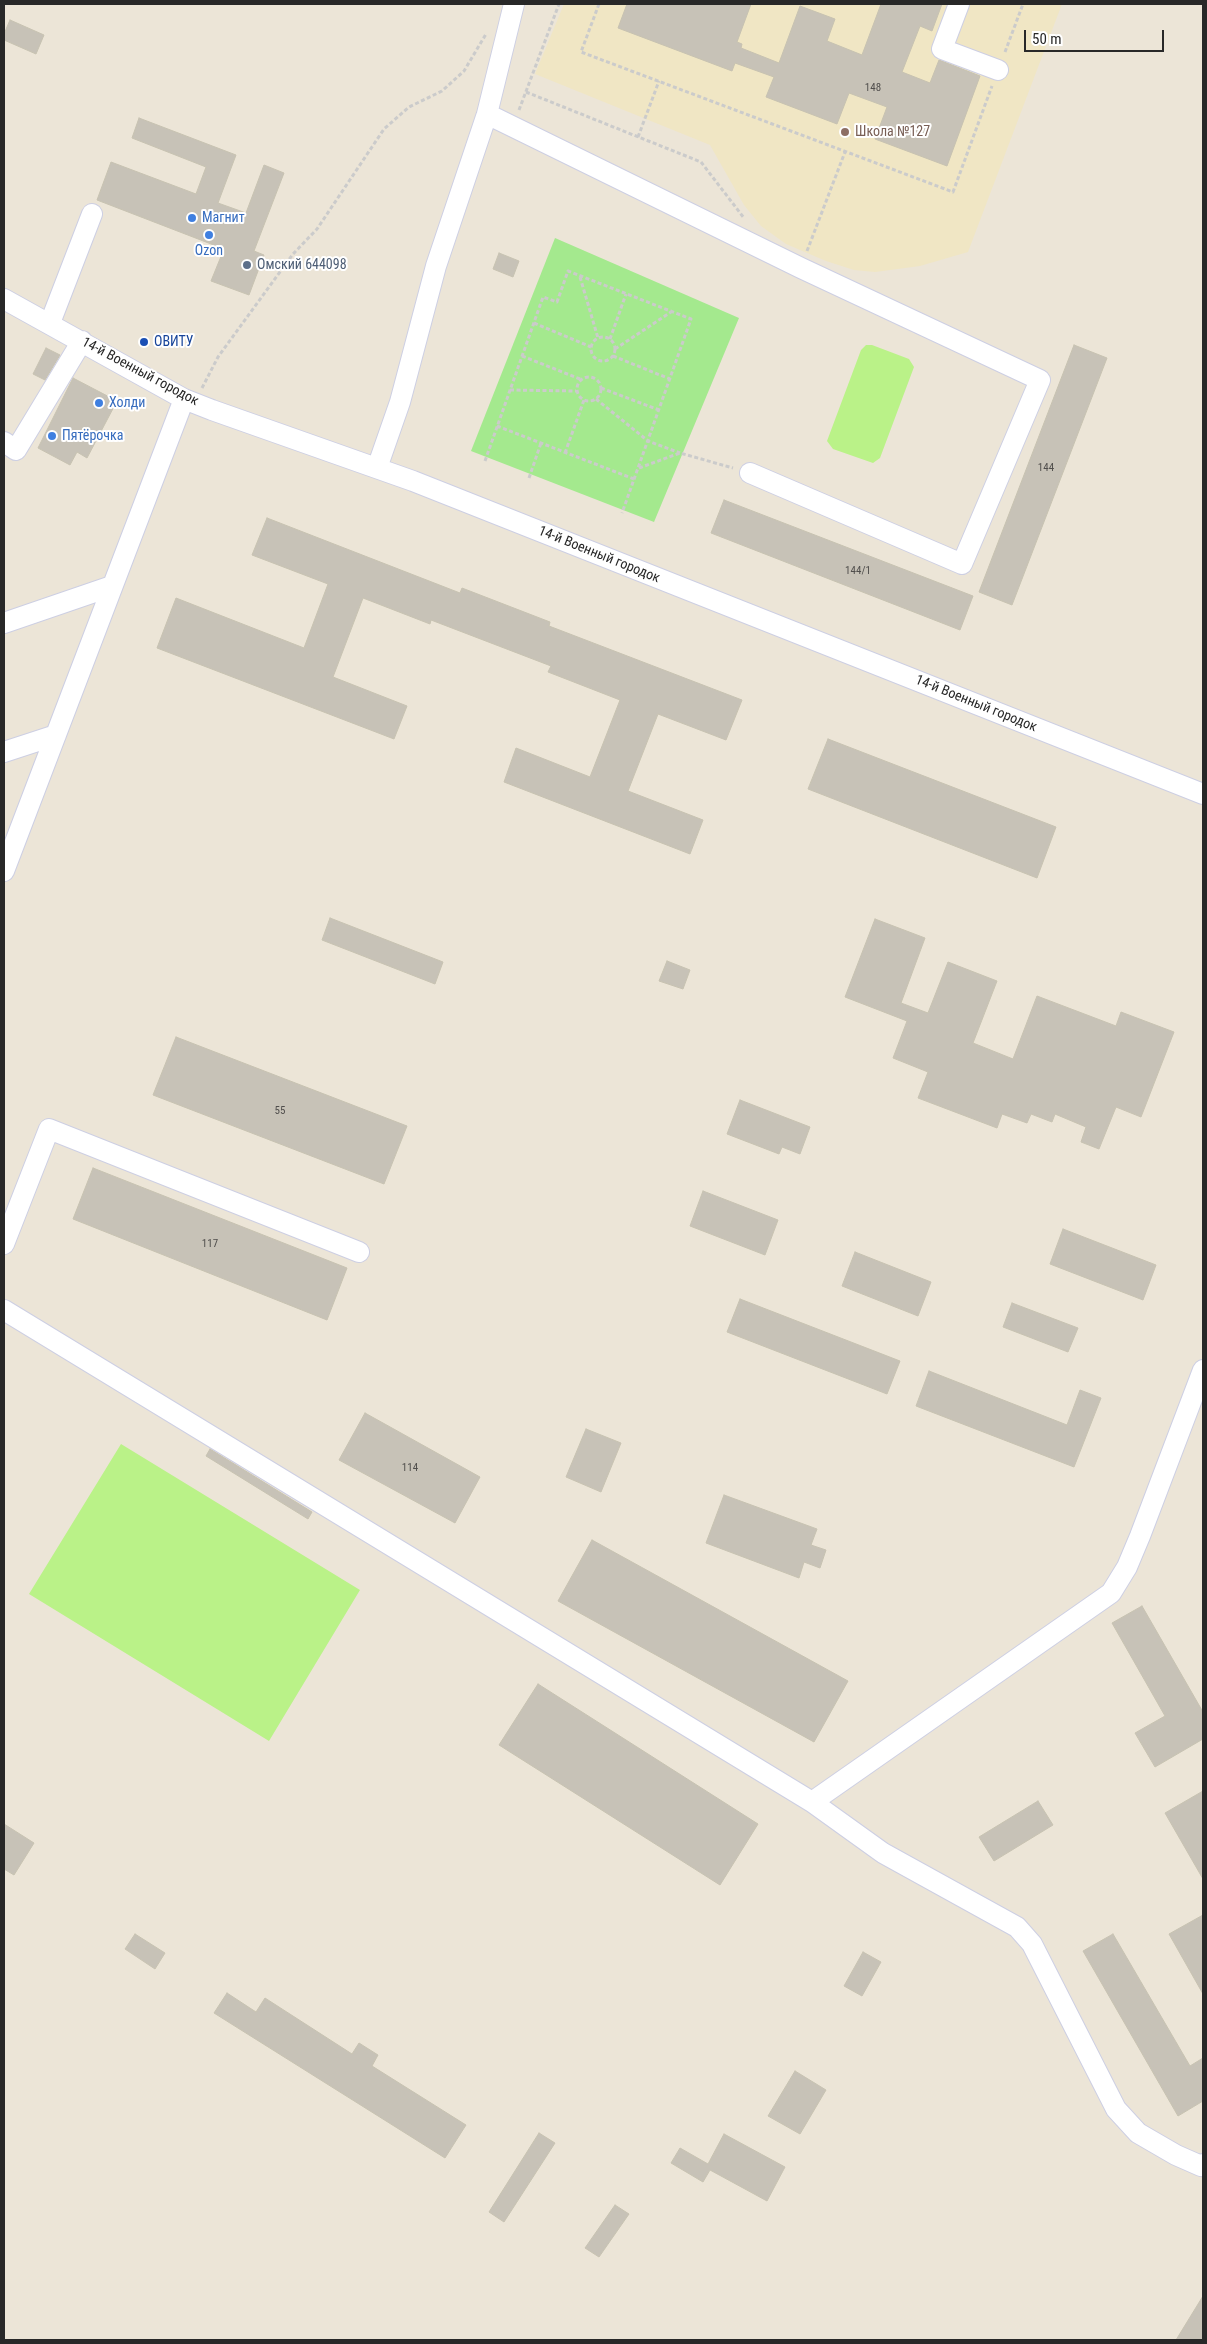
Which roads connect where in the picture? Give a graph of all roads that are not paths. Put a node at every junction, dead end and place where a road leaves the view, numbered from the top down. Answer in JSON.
{"nodes":[{"id":1,"x":514,"y":4,"type":"edge"},
{"id":2,"x":959,"y":4,"type":"edge"},
{"id":3,"x":998,"y":70,"type":"road end"},
{"id":4,"x":487,"y":114,"type":"junction"},
{"id":5,"x":92,"y":214,"type":"dead end"},
{"id":6,"x":4,"y":299,"type":"edge"},
{"id":7,"x":50,"y":323,"type":"junction"},
{"id":8,"x":82,"y":341,"type":"junction"},
{"id":9,"x":189,"y":401,"type":"junction"},
{"id":10,"x":4,"y":442,"type":"edge"},
{"id":11,"x":377,"y":468,"type":"junction"},
{"id":12,"x":750,"y":472,"type":"road end"},
{"id":13,"x":112,"y":586,"type":"junction"},
{"id":14,"x":4,"y":623,"type":"edge"},
{"id":15,"x":56,"y":735,"type":"junction"},
{"id":16,"x":4,"y":752,"type":"edge"},
{"id":17,"x":1203,"y":794,"type":"edge"},
{"id":18,"x":4,"y":871,"type":"edge"},
{"id":19,"x":4,"y":1244,"type":"edge"},
{"id":20,"x":359,"y":1252,"type":"dead end"},
{"id":21,"x":4,"y":1310,"type":"edge"},
{"id":22,"x":1203,"y":1370,"type":"edge"},
{"id":23,"x":812,"y":1802,"type":"junction"},
{"id":24,"x":1203,"y":2164,"type":"edge"}],
"edges":[{"from":1,"to":4,"type":"street"},
{"from":2,"to":3,"type":"street"},
{"from":4,"to":11,"type":"street"},
{"from":4,"to":12,"type":"street"},
{"from":5,"to":7,"type":"street"},
{"from":6,"to":7,"type":"street","name":"14-й Военный городок"},
{"from":7,"to":8,"type":"street","name":"14-й Военный городок"},
{"from":8,"to":9,"type":"street","name":"14-й Военный городок"},
{"from":8,"to":10,"type":"street"},
{"from":9,"to":11,"type":"street","name":"14-й Военный городок"},
{"from":9,"to":13,"type":"street"},
{"from":11,"to":17,"type":"street","name":"14-й Военный городок"},
{"from":13,"to":14,"type":"street"},
{"from":13,"to":15,"type":"street"},
{"from":15,"to":16,"type":"street"},
{"from":15,"to":18,"type":"street"},
{"from":19,"to":20,"type":"street"},
{"from":21,"to":23,"type":"street"},
{"from":22,"to":23,"type":"street"},
{"from":23,"to":24,"type":"street"}]}
